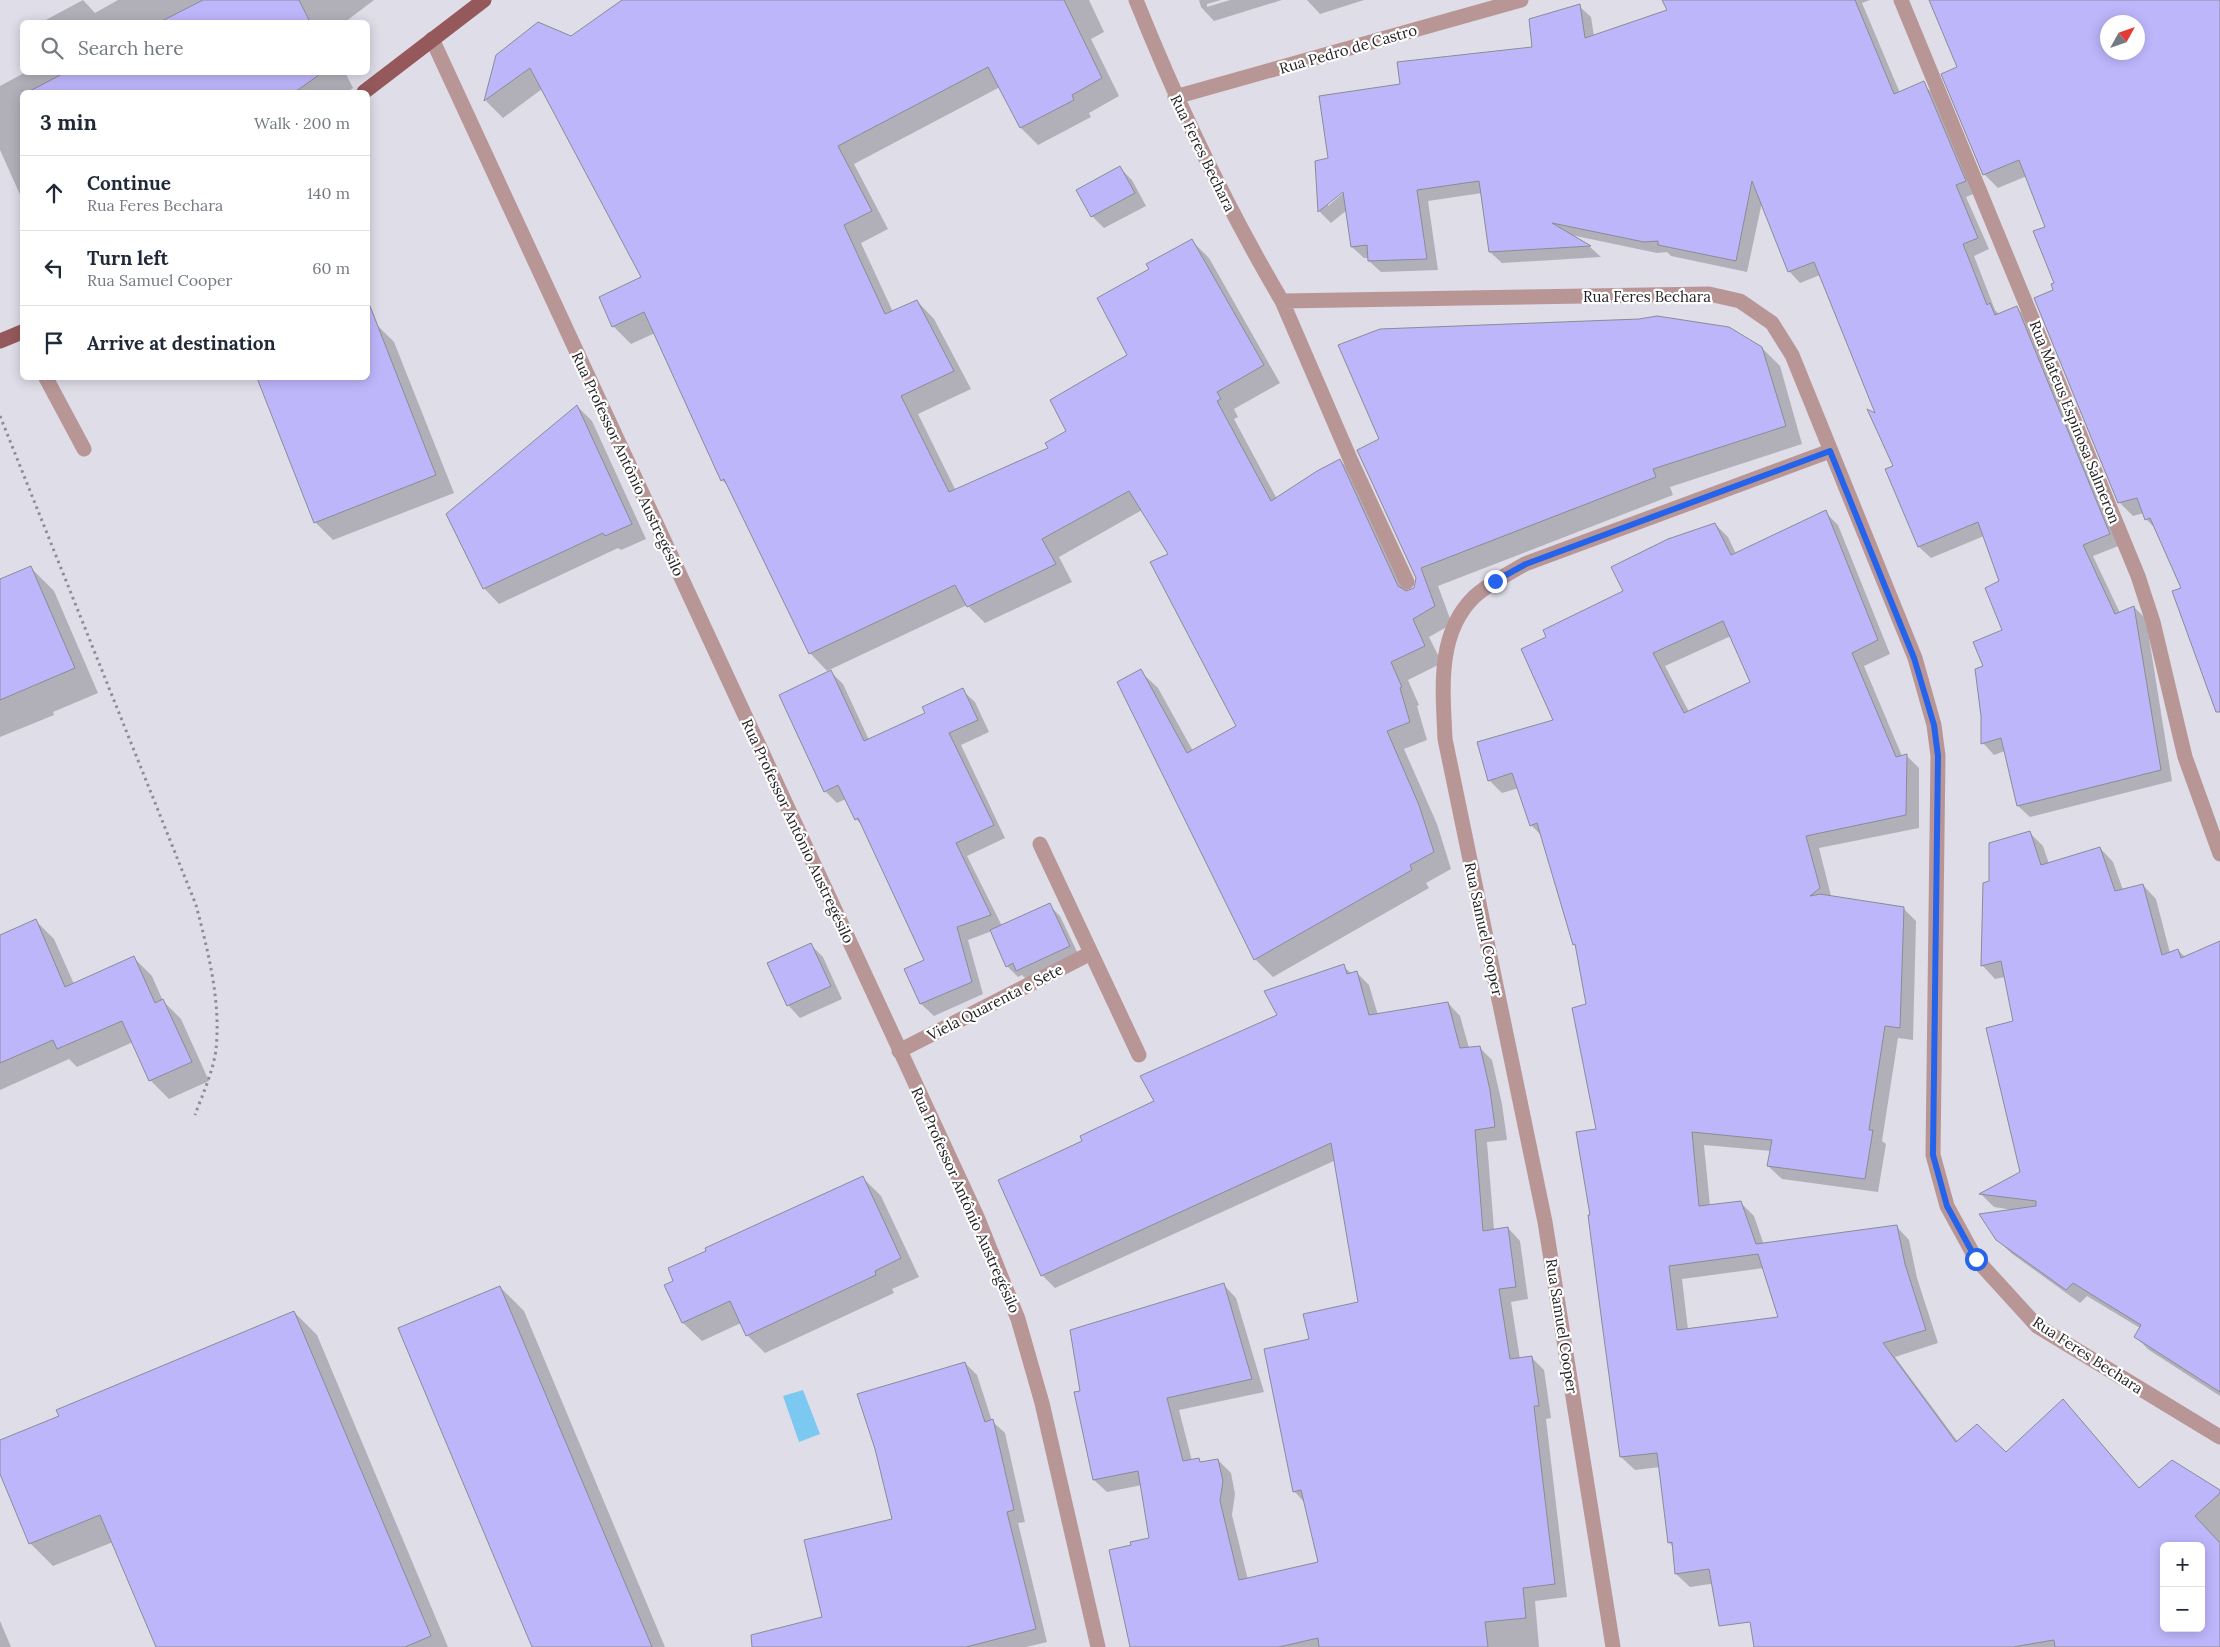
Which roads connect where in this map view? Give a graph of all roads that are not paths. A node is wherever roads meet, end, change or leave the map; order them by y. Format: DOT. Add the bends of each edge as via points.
graph roads {
  1 [pos="484,0"];
  2 [pos="1136,0"];
  3 [pos="1521,0"];
  4 [pos="1901,0"];
  5 [pos="432,39"];
  6 [pos="367,90"];
  7 [pos="1175,97"];
  8 [pos="1282,301"];
  9 [pos="20,333"];
  10 [pos="0,341"];
  11 [pos="47,380"];
  12 [pos="84,449"];
  13 [pos="1830,451"];
  14 [pos="1407,582"];
  15 [pos="1040,844"];
  16 [pos="2220,854"];
  17 [pos="1091,953"];
  18 [pos="900,1051"];
  19 [pos="1139,1055"];
  20 [pos="2220,1437"];
  21 [pos="1098,1647"];
  22 [pos="1613,1647"];
  1 -- 5 [label="main road"];
  2 -- 7 [label="street, Rua Feres Bechara"];
  3 -- 7 [label="street, Rua Pedro de Castro"];
  4 -- 16 [label="street, Rua Mateus Espinosa Salmeron" via="2138,576 2153,622 2185,757"];
  5 -- 6 [label="main road"];
  5 -- 18 [label="street, Rua Professor Antônio Austregésilo"];
  7 -- 8 [label="street, Rua Feres Bechara" via="1245,240"];
  8 -- 13 [label="street, Rua Feres Bechara" via="1709,294 1740,301 1772,322 1792,355"];
  8 -- 14 [label="street, Rua Feres Bechara"];
  9 -- 10 [label="main road"];
  11 -- 12 [label="street"];
  13 -- 20 [label="street, Rua Feres Bechara" via="1914,658 1934,725 1938,756 1933,1155 1947,1206 1976,1259 2037,1326"];
  13 -- 22 [label="street, Rua Samuel Cooper" via="1526,564 1473,598 1453,628 1445,652 1445,739 1545,1222"];
  15 -- 17 [label="street"];
  17 -- 18 [label="street, Viela Quarenta e Sete"];
  17 -- 19 [label="street"];
  18 -- 21 [label="street, Rua Professor Antônio Austregésilo" via="978,1219 1018,1319 1042,1403"];
}
